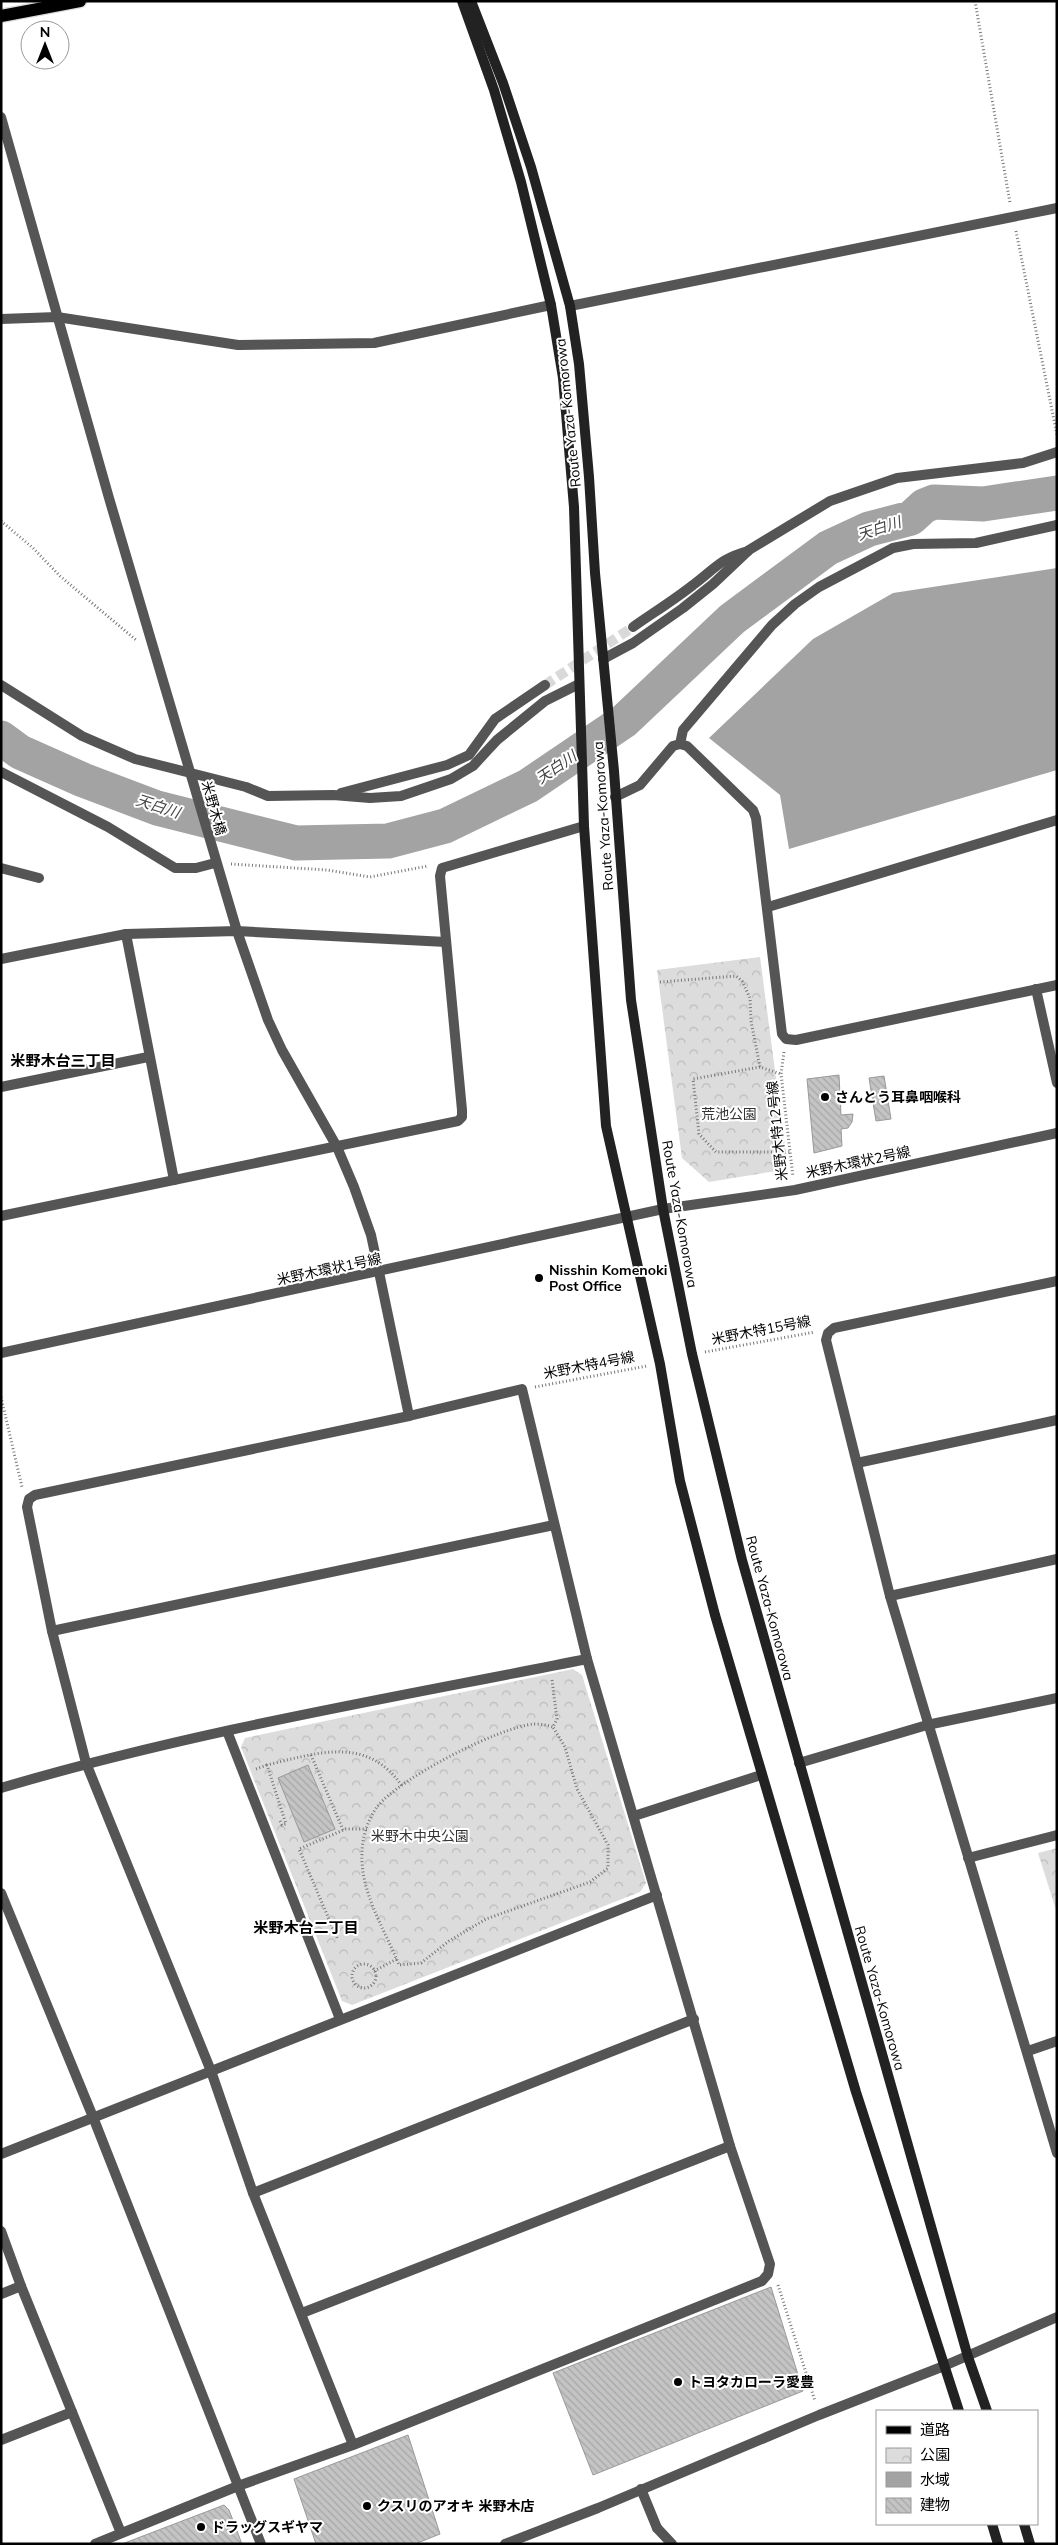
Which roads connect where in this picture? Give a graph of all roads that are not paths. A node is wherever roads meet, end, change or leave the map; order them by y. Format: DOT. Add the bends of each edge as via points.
graph roads {
  1 [pos="80,1"];
  2 [pos="462,1"];
  3 [pos="471,1"];
  4 [pos="1,16"];
  5 [pos="1,117"];
  6 [pos="1057,208"];
  7 [pos="551,305"];
  8 [pos="570,306"];
  9 [pos="57,317"];
  10 [pos="1,319"];
  11 [pos="1057,452"];
  12 [pos="1057,525"];
  13 [pos="749,550"];
  14 [pos="633,627"];
  15 [pos="603,658"];
  16 [pos="579,684"];
  17 [pos="1,685"];
  18 [pos="545,685"];
  19 [pos="680,744"];
  20 [pos="1,772"];
  21 [pos="188,772"];
  22 [pos="333,795"];
  23 [pos="615,797"];
  24 [pos="1057,820"];
  25 [pos="584,826"];
  26 [pos="214,858"];
  27 [pos="1,868"];
  28 [pos="39,878"];
  29 [pos="768,907"];
  30 [pos="236,930"];
  31 [pos="126,934"];
  32 [pos="446,942"];
  33 [pos="1,959"];
  34 [pos="1057,985"];
  35 [pos="1036,989"];
  36 [pos="148,1056"];
  37 [pos="1057,1083"];
  38 [pos="1,1087"];
  39 [pos="1057,1133"];
  40 [pos="336,1147"];
  41 [pos="174,1180"];
  42 [pos="663,1209"];
  43 [pos="1,1216"];
  44 [pos="627,1217"];
  45 [pos="379,1272"];
  46 [pos="1057,1281"];
  47 [pos="1,1353"];
  48 [pos="409,1416"];
  49 [pos="1057,1420"];
  50 [pos="857,1463"];
  51 [pos="554,1525"];
  52 [pos="1057,1559"];
  53 [pos="890,1596"];
  54 [pos="52,1631"];
  55 [pos="587,1659"];
  56 [pos="1057,1698"];
  57 [pos="927,1725"];
  58 [pos="227,1731"];
  59 [pos="86,1762"];
  60 [pos="799,1763"];
  61 [pos="761,1775"];
  62 [pos="1,1788"];
  63 [pos="634,1816"];
  64 [pos="1057,1835"];
  65 [pos="968,1858"];
  66 [pos="1,1893"];
  67 [pos="657,1895"];
  68 [pos="340,2019"];
  69 [pos="694,2019"];
  70 [pos="1057,2041"];
  71 [pos="1028,2051"];
  72 [pos="211,2071"];
  73 [pos="93,2117"];
  74 [pos="730,2146"];
  75 [pos="1057,2153"];
  76 [pos="1,2154"];
  77 [pos="254,2193"];
  78 [pos="1,2231"];
  79 [pos="21,2286"];
  80 [pos="1,2294"];
  81 [pos="302,2313"];
  82 [pos="1057,2317"];
  83 [pos="968,2357"];
  84 [pos="944,2366"];
  85 [pos="959,2410"];
  86 [pos="987,2410"];
  87 [pos="72,2412"];
  88 [pos="1,2440"];
  89 [pos="353,2444"];
  90 [pos="238,2486"];
  91 [pos="641,2489"];
  92 [pos="992,2525"];
  93 [pos="1024,2525"];
  94 [pos="657,2528"];
  95 [pos="121,2533"];
  96 [pos="95,2544"];
  97 [pos="261,2544"];
  98 [pos="505,2544"];
  99 [pos="660,2544"];
  100 [pos="672,2544"];
  101 [pos="998,2544"];
  102 [pos="1030,2544"];
  1 -- 4 [label="main road"];
  2 -- 7 [label="main road, Route Yaza-Komorowa" via="494,90 521,182"];
  3 -- 8 [label="main road, Route Yaza-Komorowa" via="524,148"];
  5 -- 9 [label="street, 米野木橋"];
  6 -- 8 [label="street"];
  7 -- 9 [label="street" via="374,343 238,345"];
  7 -- 16 [label="main road, Route Yaza-Komorowa" via="564,378 574,507"];
  8 -- 15 [label="main road, Route Yaza-Komorowa" via="579,364"];
  9 -- 10 [label="street"];
  9 -- 21 [label="street, 米野木橋"];
  11 -- 13 [label="street" via="1023,463 897,478 830,501"];
  12 -- 19 [label="street" via="976,543 913,544 892,548 819,587 772,625 683,730"];
  13 -- 14 [label="street" via="728,556 695,584"];
  13 -- 15 [label="street" via="683,608 633,643"];
  15 -- 23 [label="main road, Route Yaza-Komorowa"];
  16 -- 22 [label="street" via="545,701 497,740 473,766 451,779 401,796"];
  16 -- 25 [label="main road, Route Yaza-Komorowa"];
  17 -- 21 [label="street" via="82,736 135,759"];
  18 -- 22 [label="street" via="495,719 469,755"];
  19 -- 23 [label="street" via="673,746 640,784"];
  19 -- 29 [label="street" via="687,746 753,810"];
  20 -- 26 [label="street" via="108,826 175,868 196,868"];
  21 -- 22 [label="street" via="268,796"];
  21 -- 26 [label="street, 米野木橋"];
  23 -- 42 [label="main road, Route Yaza-Komorowa" via="630,1000"];
  24 -- 29 [label="street"];
  25 -- 32 [label="street" via="442,868"];
  25 -- 44 [label="main road, Route Yaza-Komorowa" via="606,1126"];
  26 -- 30 [label="street, 米野木橋"];
  27 -- 28 [label="street"];
  29 -- 35 [label="street" via="782,1034 786,1039 796,1040"];
  30 -- 31 [label="street"];
  30 -- 32 [label="street"];
  30 -- 40 [label="street, 米野木橋" via="260,1000 282,1050"];
  31 -- 33 [label="street"];
  31 -- 36 [label="street"];
  32 -- 40 [label="street" via="462,1117 458,1122"];
  34 -- 35 [label="street"];
  35 -- 37 [label="street"];
  36 -- 38 [label="street"];
  36 -- 41 [label="street"];
  39 -- 42 [label="street, 米野木環状2号線" via="795,1190"];
  40 -- 41 [label="street"];
  40 -- 45 [label="street, 米野木橋" via="371,1235"];
  41 -- 43 [label="street"];
  42 -- 44 [label="street, 米野木環状1号線"];
  42 -- 60 [label="main road, Route Yaza-Komorowa" via="692,1354 742,1560"];
  44 -- 45 [label="street, 米野木環状1号線"];
  44 -- 61 [label="main road, Route Yaza-Komorowa" via="660,1364 680,1481"];
  45 -- 47 [label="street, 米野木環状1号線"];
  45 -- 48 [label="street, 米野木橋"];
  46 -- 50 [label="street" via="834,1328 828,1333 826,1340"];
  48 -- 51 [label="street" via="522,1390"];
  48 -- 54 [label="street" via="35,1495 29,1499 27,1507"];
  49 -- 50 [label="street"];
  50 -- 53 [label="street"];
  51 -- 54 [label="street"];
  51 -- 55 [label="street"];
  52 -- 53 [label="street"];
  53 -- 57 [label="street"];
  54 -- 59 [label="street"];
  55 -- 58 [label="street"];
  55 -- 63 [label="street"];
  56 -- 57 [label="street"];
  57 -- 60 [label="street"];
  57 -- 65 [label="street"];
  58 -- 59 [label="street"];
  58 -- 68 [label="street"];
  59 -- 62 [label="street"];
  59 -- 72 [label="street"];
  60 -- 83 [label="main road, Route Yaza-Komorowa"];
  61 -- 63 [label="street"];
  61 -- 84 [label="main road, Route Yaza-Komorowa" via="856,2092"];
  63 -- 67 [label="street"];
  64 -- 65 [label="street"];
  65 -- 71 [label="street"];
  66 -- 73 [label="street"];
  67 -- 68 [label="street"];
  67 -- 69 [label="street"];
  68 -- 72 [label="street"];
  69 -- 74 [label="street"];
  69 -- 77 [label="street"];
  70 -- 71 [label="street"];
  71 -- 75 [label="street"];
  72 -- 73 [label="street"];
  72 -- 77 [label="street"];
  73 -- 76 [label="street"];
  73 -- 90 [label="street"];
  74 -- 81 [label="street"];
  74 -- 89 [label="street" via="770,2264 762,2281"];
  77 -- 81 [label="street"];
  78 -- 79 [label="street"];
  79 -- 80 [label="street"];
  79 -- 87 [label="street"];
  81 -- 89 [label="street"];
  82 -- 83 [label="street"];
  83 -- 84 [label="street"];
  83 -- 86 [label="main road, Route Yaza-Komorowa"];
  84 -- 85 [label="main road, Route Yaza-Komorowa"];
  84 -- 91 [label="street"];
  87 -- 88 [label="street"];
  87 -- 95 [label="street"];
  89 -- 90 [label="street"];
  90 -- 95 [label="street"];
  90 -- 97 [label="street"];
  91 -- 94 [label="street"];
  91 -- 98 [label="street"];
  92 -- 101 [label="main road"];
  93 -- 102 [label="main road"];
  94 -- 99 [label="street"];
  94 -- 100 [label="street"];
  95 -- 96 [label="street"];
}
